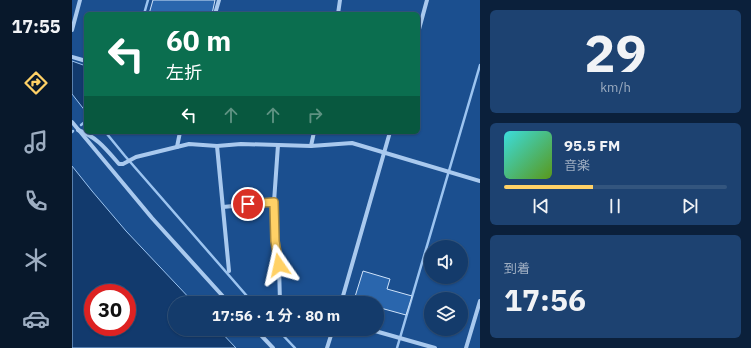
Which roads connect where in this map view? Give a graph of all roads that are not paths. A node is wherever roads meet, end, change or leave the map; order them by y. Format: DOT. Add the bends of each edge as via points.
graph roads {
  1 [pos="80,0"];
  2 [pos="219,0"];
  3 [pos="340,0"];
  4 [pos="427,0"];
  5 [pos="216,12"];
  6 [pos="338,12"];
  7 [pos="420,26"];
  8 [pos="72,30"];
  9 [pos="72,56"];
  10 [pos="84,60"];
  11 [pos="72,122"];
  12 [pos="78,130"];
  13 [pos="84,132"];
  14 [pos="87,134"];
  15 [pos="179,134"];
  16 [pos="314,134"];
  17 [pos="390,134"];
  18 [pos="278,145"];
  19 [pos="217,146"];
  20 [pos="311,146"];
  21 [pos="176,147"];
  22 [pos="385,152"];
  23 [pos="480,182"];
  24 [pos="274,202"];
  25 [pos="223,207"];
  26 [pos="229,271"];
  27 [pos="223,296"];
  28 [pos="280,296"];
  29 [pos="343,296"];
  30 [pos="480,302"];
  31 [pos="384,334"];
  32 [pos="262,336"];
  33 [pos="331,336"];
  34 [pos="273,348"];
  35 [pos="327,348"];
  36 [pos="435,348"];
  37 [pos="466,348"];
  1 -- 8 [label="street"];
  2 -- 5 [label="street"];
  3 -- 6 [label="street"];
  4 -- 7 [label="street"];
  9 -- 10 [label="street"];
  11 -- 12 [label="street"];
  12 -- 13 [label="street"];
  12 -- 27 [label="street" via="152,218"];
  14 -- 21 [label="street" via="96,139 119,164"];
  15 -- 21 [label="street"];
  16 -- 20 [label="street"];
  17 -- 22 [label="street"];
  18 -- 19 [label="street"];
  18 -- 20 [label="street"];
  18 -- 24 [label="street"];
  19 -- 21 [label="street" via="189,144"];
  19 -- 25 [label="street"];
  20 -- 22 [label="street" via="352,143"];
  22 -- 23 [label="street"];
  22 -- 29 [label="street"];
  24 -- 25 [label="street"];
  24 -- 28 [label="street"];
  25 -- 26 [label="street"];
  30 -- 37 [label="street"];
  31 -- 36 [label="street"];
  32 -- 34 [label="street"];
  33 -- 35 [label="street"];
}
